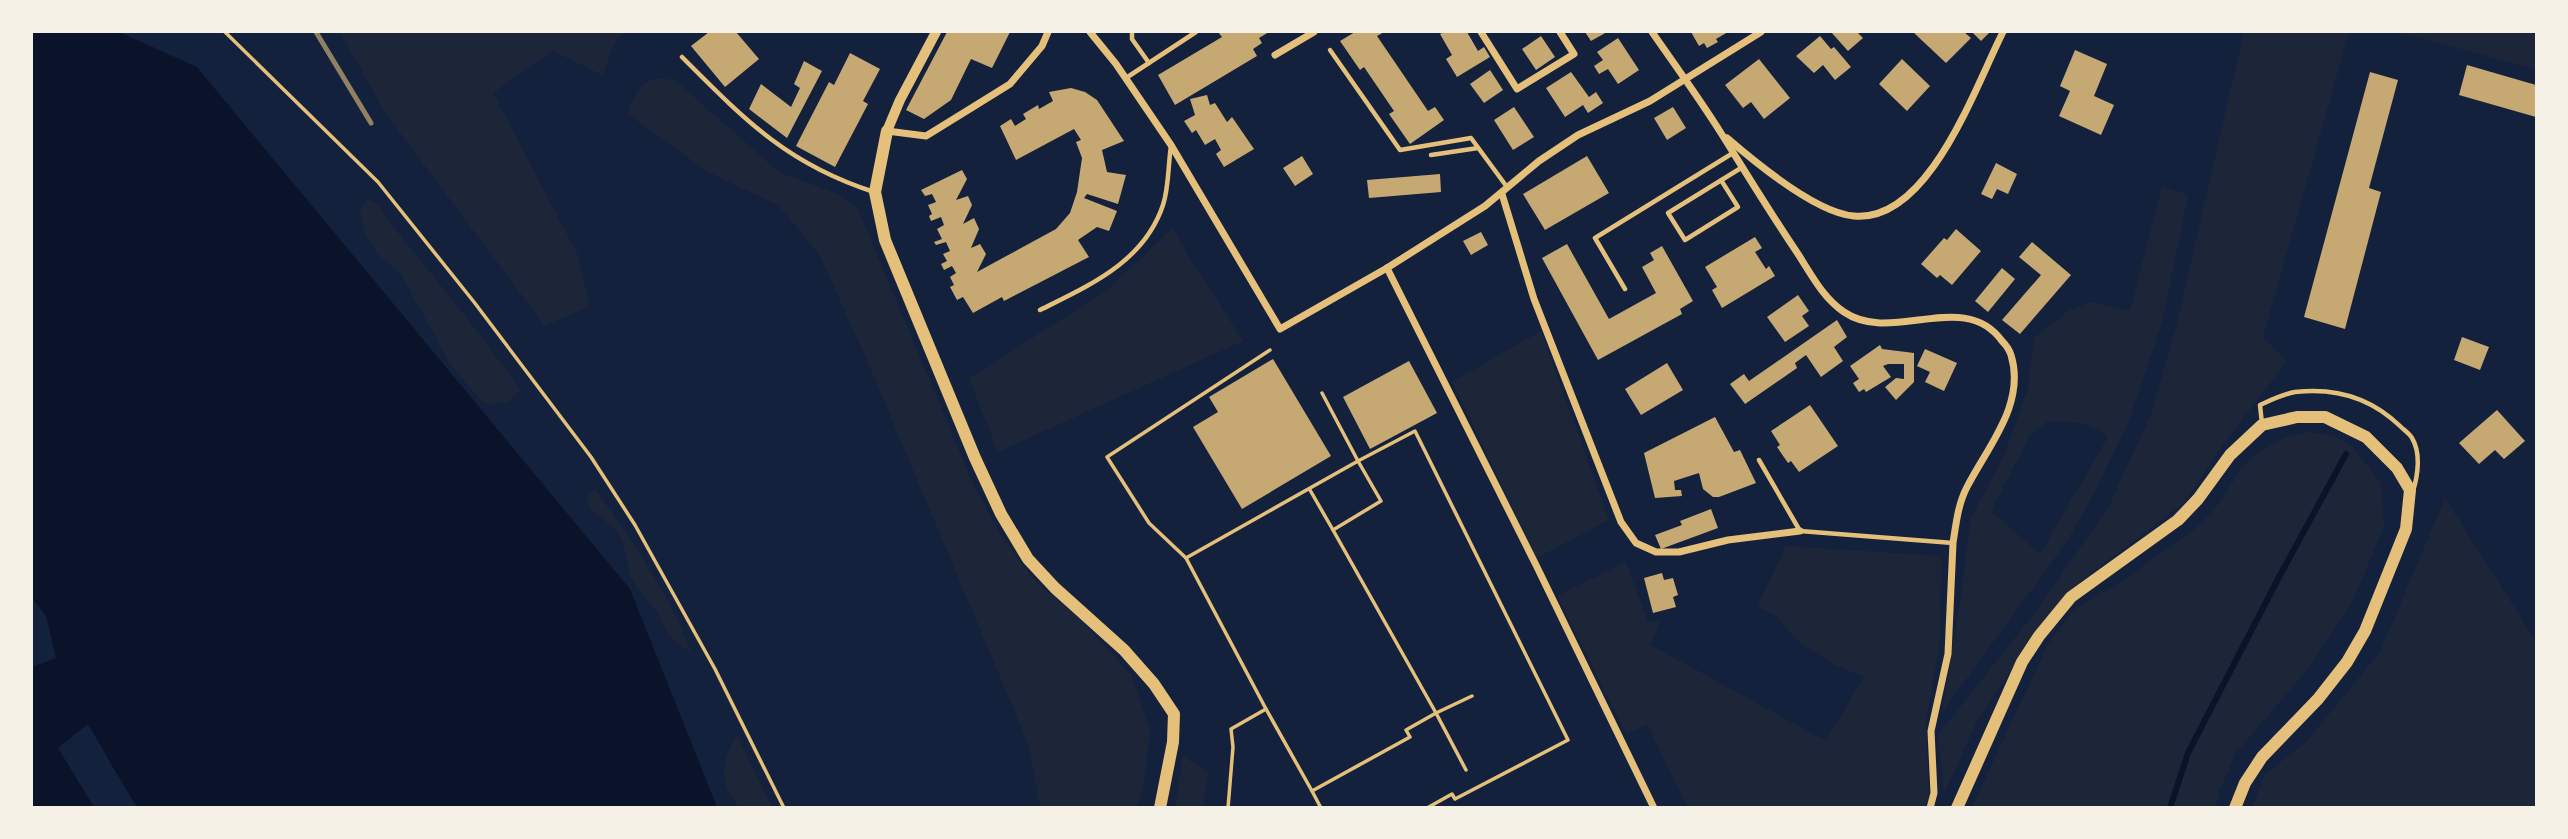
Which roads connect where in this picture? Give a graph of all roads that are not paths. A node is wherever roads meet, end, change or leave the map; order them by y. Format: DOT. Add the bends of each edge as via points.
graph roads {
  1 [pos="936,32"];
  2 [pos="1048,32"];
  3 [pos="1090,32"];
  4 [pos="1132,32"];
  5 [pos="1196,32"];
  6 [pos="1314,32"];
  7 [pos="1480,32"];
  8 [pos="1560,32"];
  9 [pos="1651,32"];
  10 [pos="1761,32"];
  11 [pos="2003,32"];
  12 [pos="1330,50"];
  13 [pos="1275,55"];
  14 [pos="682,57"];
  15 [pos="1149,63"];
  16 [pos="1126,78"];
  17 [pos="1684,78"];
  18 [pos="887,131"];
  19 [pos="1721,134"];
  20 [pos="1171,145"];
  21 [pos="1478,148"];
  22 [pos="1733,153"];
  23 [pos="1431,155"];
  24 [pos="1741,167"];
  25 [pos="1721,180"];
  26 [pos="1507,187"];
  27 [pos="875,192"];
  28 [pos="1502,194"];
  29 [pos="1387,268"];
  30 [pos="1625,289"];
  31 [pos="1040,310"];
  32 [pos="2262,425"];
  33 [pos="1759,460"];
  34 [pos="2408,509"];
  35 [pos="1800,531"];
  36 [pos="1952,543"];
  37 [pos="1160,807"];
  38 [pos="1654,807"];
  39 [pos="1930,807"];
  40 [pos="1957,807"];
  41 [pos="2235,807"];
  1 -- 18 [label="street"];
  2 -- 18 [label="street" via="1042,46 1010,83 926,136"];
  3 -- 16 [label="street"];
  4 -- 15 [label="lane"];
  5 -- 15 [label="lane"];
  6 -- 13 [label="street"];
  7 -- 8 [label="street" via="1517,89 1574,54"];
  9 -- 17 [label="street"];
  10 -- 17 [label="street"];
  11 -- 19 [label="street" via="1945,150 1917,188 1879,215 1852,216 1807,197"];
  12 -- 21 [label="lane" via="1400,150 1471,138"];
  14 -- 27 [label="lane" via="771,142 843,182"];
  15 -- 16 [label="lane"];
  16 -- 20 [label="street"];
  17 -- 19 [label="street"];
  17 -- 26 [label="street" via="1650,101 1578,135"];
  18 -- 27 [label="main road"];
  19 -- 22 [label="street"];
  20 -- 29 [label="street" via="1280,329"];
  20 -- 31 [label="lane" via="1164,202 1153,229 1131,257 1094,283"];
  21 -- 23 [label="lane"];
  21 -- 26 [label="lane"];
  22 -- 24 [label="street"];
  22 -- 30 [label="lane" via="1595,238"];
  24 -- 25 [label="lane"];
  24 -- 36 [label="street" via="1827,297 1843,312 1864,323 1973,318 1995,330 2010,352 2015,375 2009,408 1963,497"];
  25 -- 25 [label="lane" via="1668,214 1685,240 1738,207"];
  26 -- 28 [label="street"];
  27 -- 37 [label="main road" via="885,240 1001,514 1028,559 1124,650 1174,714"];
  28 -- 29 [label="street"];
  28 -- 35 [label="street" via="1537,306 1621,522 1636,543 1656,552 1679,552"];
  29 -- 38 [label="street"];
  32 -- 34 [label="main road" via="2297,417 2325,417 2366,437 2397,468 2410,490"];
  32 -- 34 [label="lane" via="2259,405 2294,392 2347,394 2372,403 2412,438 2418,456 2417,479"];
  32 -- 40 [label="main road" via="2230,455 2178,520 2071,597 2039,636 2022,662"];
  33 -- 35 [label="lane"];
  34 -- 41 [label="main road" via="2406,529 2365,631 2318,699 2262,757"];
  35 -- 36 [label="lane"];
  36 -- 39 [label="street" via="1948,654 1931,731 1934,793"];
}
